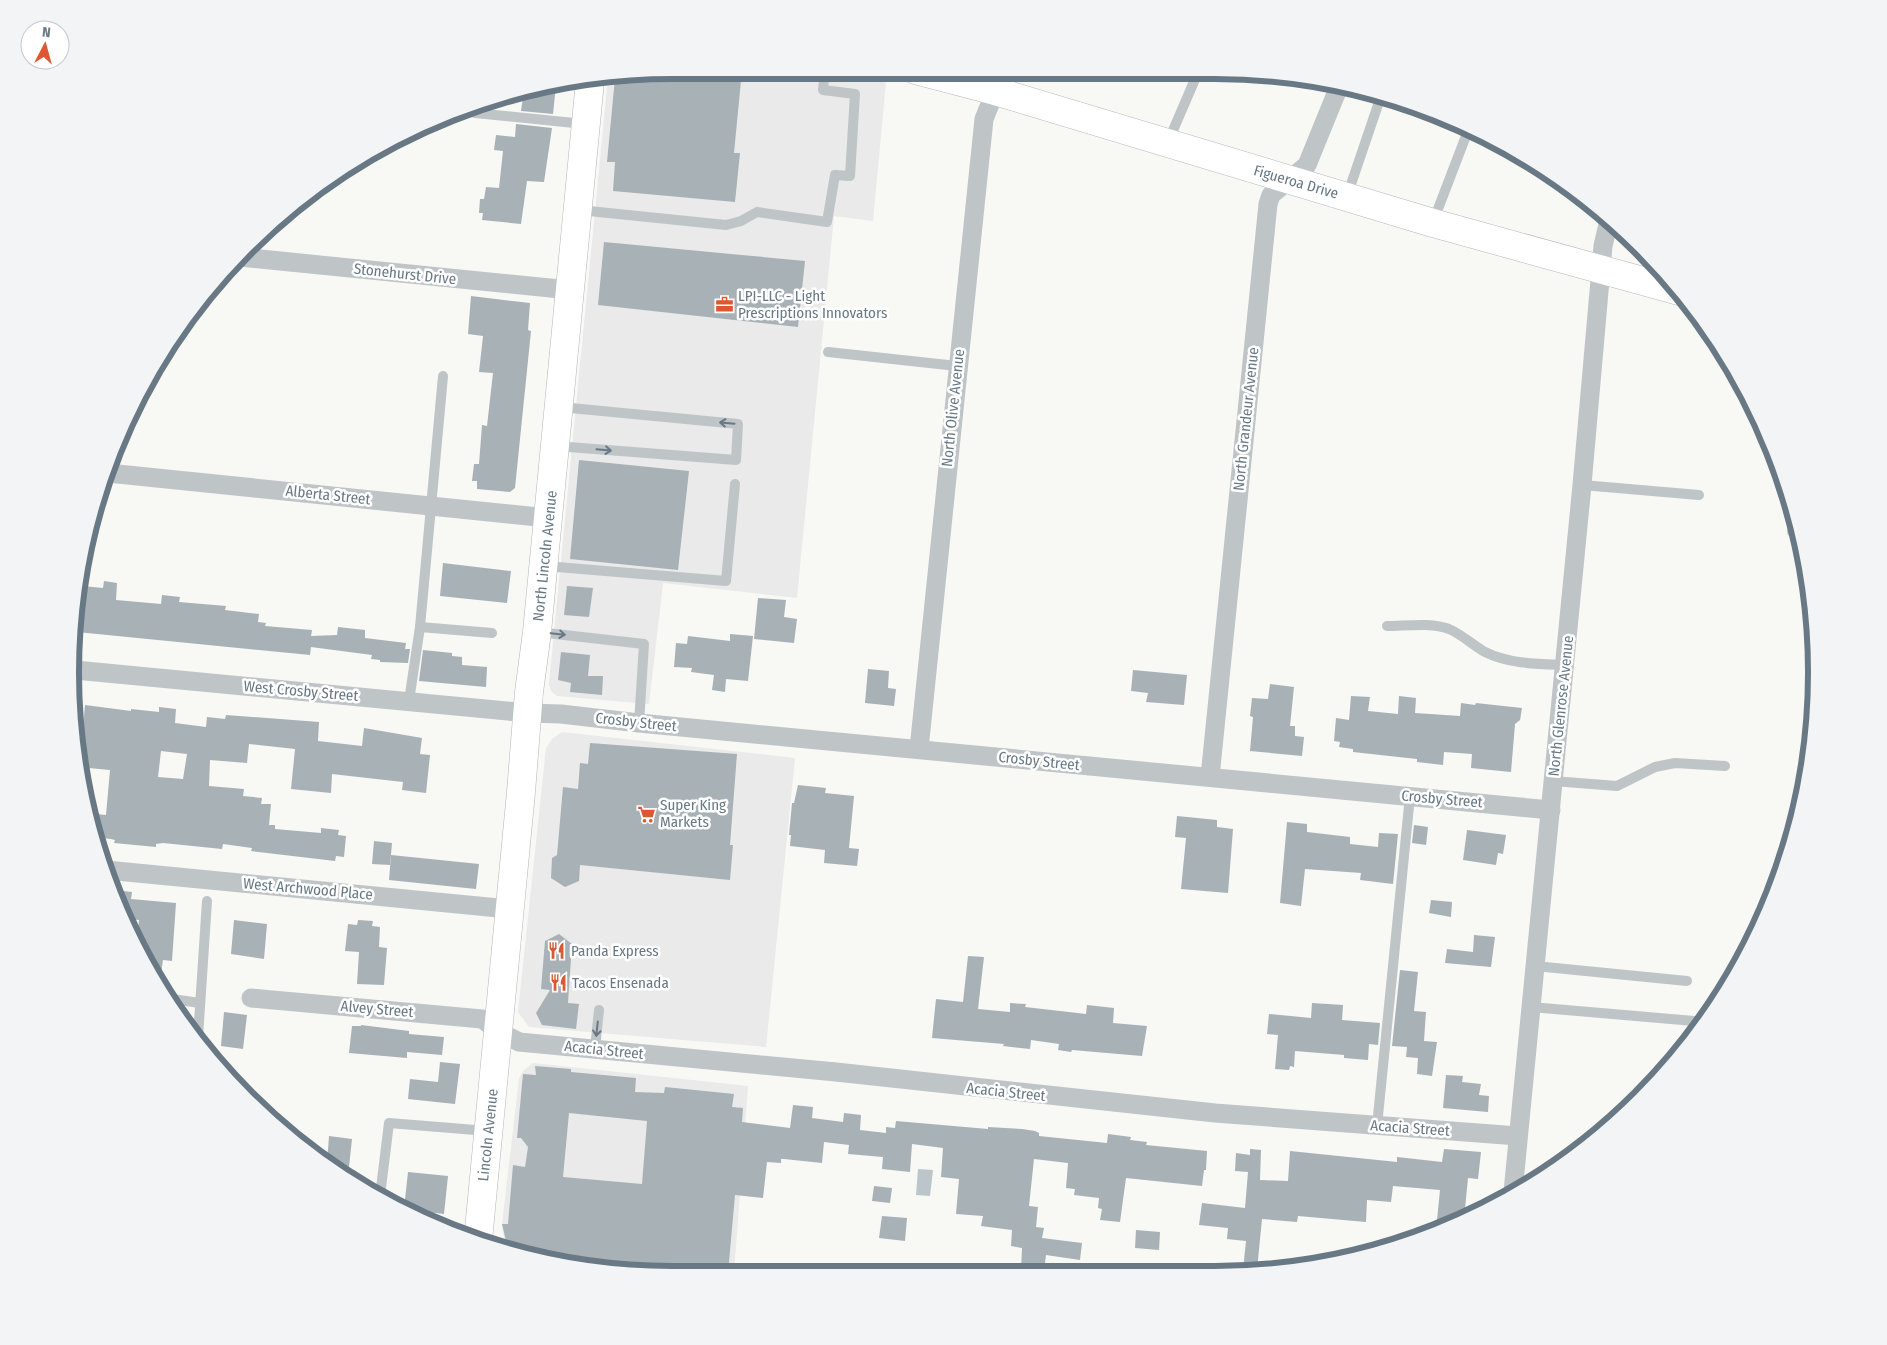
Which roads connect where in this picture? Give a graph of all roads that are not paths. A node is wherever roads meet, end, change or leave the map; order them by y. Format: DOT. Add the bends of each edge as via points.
graph roads {
  1 [pos="824,79"];
  2 [pos="1195,79"];
  3 [pos="1000,80"];
  4 [pos="590,85"];
  5 [pos="1337,92"];
  6 [pos="1379,102"];
  7 [pos="475,113"];
  8 [pos="585,124"];
  9 [pos="1466,135"];
  10 [pos="1168,143"];
  11 [pos="1287,180"];
  12 [pos="1347,197"];
  13 [pos="577,209"];
  14 [pos="1433,223"];
  15 [pos="1608,228"];
  16 [pos="248,258"];
  17 [pos="1601,268"];
  18 [pos="1666,288"];
  19 [pos="570,290"];
  20 [pos="828,352"];
  21 [pos="957,366"];
  22 [pos="443,376"];
  23 [pos="559,407"];
  24 [pos="555,446"];
  25 [pos="113,474"];
  26 [pos="735,484"];
  27 [pos="1582,485"];
  28 [pos="1699,495"];
  29 [pos="431,506"];
  30 [pos="548,518"];
  31 [pos="544,566"];
  32 [pos="1387,626"];
  33 [pos="420,627"];
  34 [pos="537,632"];
  35 [pos="492,633"];
  36 [pos="1565,665"];
  37 [pos="79,670"];
  38 [pos="409,702"];
  39 [pos="528,713"];
  40 [pos="639,723"];
  41 [pos="919,749"];
  42 [pos="1726,766"];
  43 [pos="1210,777"];
  44 [pos="1553,781"];
  45 [pos="1410,796"];
  46 [pos="1551,810"];
  47 [pos="113,871"];
  48 [pos="208,901"];
  49 [pos="509,909"];
  50 [pos="1535,966"];
  51 [pos="1687,981"];
  52 [pos="251,998"];
  53 [pos="178,1000"];
  54 [pos="200,1003"];
  55 [pos="1531,1007"];
  56 [pos="599,1010"];
  57 [pos="1694,1021"];
  58 [pos="198,1030"];
  59 [pos="498,1031"];
  60 [pos="595,1049"];
  61 [pos="1377,1126"];
  62 [pos="488,1131"];
  63 [pos="1518,1136"];
  64 [pos="1514,1185"];
  65 [pos="381,1190"];
  66 [pos="479,1234"];
  1 -- 13 [label="lane" via="823,90 855,94 850,176 835,175 828,222 757,212 726,225"];
  2 -- 10 [label="lane"];
  3 -- 10 [label="main road, Figueroa Drive"];
  3 -- 21 [label="street, North Olive Avenue" via="984,120"];
  4 -- 8 [label="main road, North Lincoln Avenue"];
  5 -- 11 [label="street, North Grandeur Avenue" via="1307,165"];
  6 -- 12 [label="lane"];
  7 -- 8 [label="lane"];
  8 -- 13 [label="main road, North Lincoln Avenue"];
  9 -- 14 [label="lane"];
  10 -- 11 [label="main road, Figueroa Drive"];
  11 -- 12 [label="main road, Figueroa Drive"];
  11 -- 43 [label="street, North Grandeur Avenue" via="1271,196 1268,204"];
  12 -- 14 [label="main road, Figueroa Drive"];
  13 -- 19 [label="main road, North Lincoln Avenue"];
  14 -- 17 [label="main road, Figueroa Drive"];
  15 -- 17 [label="street, North Glenrose Avenue"];
  16 -- 19 [label="street, Stonehurst Drive"];
  17 -- 18 [label="main road, Figueroa Drive"];
  17 -- 27 [label="street, North Glenrose Avenue"];
  19 -- 23 [label="main road, North Lincoln Avenue"];
  20 -- 21 [label="lane"];
  21 -- 41 [label="street, North Olive Avenue"];
  22 -- 29 [label="lane"];
  23 -- 24 [label="main road, North Lincoln Avenue"];
  24 -- 23 [label="lane, one-way" via="736,460 738,424"];
  24 -- 30 [label="main road, North Lincoln Avenue"];
  25 -- 29 [label="street, Alberta Street"];
  26 -- 31 [label="lane" via="726,581"];
  27 -- 28 [label="lane"];
  27 -- 36 [label="street, North Glenrose Avenue"];
  29 -- 30 [label="street, Alberta Street"];
  29 -- 33 [label="lane"];
  30 -- 31 [label="main road, North Lincoln Avenue"];
  31 -- 34 [label="main road, North Lincoln Avenue"];
  32 -- 36 [label="lane" via="1449,629 1500,658"];
  33 -- 35 [label="lane"];
  33 -- 38 [label="lane"];
  34 -- 39 [label="main road, North Lincoln Avenue"];
  34 -- 40 [label="lane, one-way" via="644,644"];
  36 -- 44 [label="street, North Glenrose Avenue"];
  37 -- 38 [label="street, West Crosby Street"];
  38 -- 39 [label="street, West Crosby Street"];
  39 -- 40 [label="street, Crosby Street"];
  39 -- 49 [label="main road, North Lincoln Avenue"];
  40 -- 41 [label="street, Crosby Street"];
  41 -- 43 [label="street, Crosby Street"];
  42 -- 44 [label="lane" via="1675,763 1655,768 1617,786"];
  43 -- 45 [label="street, Crosby Street"];
  44 -- 46 [label="street, North Glenrose Avenue"];
  45 -- 46 [label="street, Crosby Street"];
  45 -- 61 [label="lane"];
  46 -- 50 [label="street, North Glenrose Avenue"];
  47 -- 49 [label="street, West Archwood Place"];
  48 -- 54 [label="lane"];
  49 -- 59 [label="main road, North Lincoln Avenue"];
  50 -- 51 [label="lane"];
  50 -- 55 [label="street, North Glenrose Avenue"];
  52 -- 59 [label="street, Alvey Street" via="482,1019"];
  53 -- 54 [label="lane"];
  54 -- 58 [label="lane"];
  55 -- 57 [label="lane"];
  55 -- 63 [label="street, North Glenrose Avenue"];
  56 -- 60 [label="lane, one-way"];
  59 -- 60 [label="street, Acacia Street" via="519,1042"];
  59 -- 62 [label="main road, Lincoln Avenue"];
  60 -- 61 [label="street, Acacia Street" via="1215,1114"];
  61 -- 63 [label="street, Acacia Street"];
  62 -- 65 [label="lane" via="389,1123"];
  62 -- 66 [label="main road, Lincoln Avenue"];
  63 -- 64 [label="street, North Glenrose Avenue"];
}
